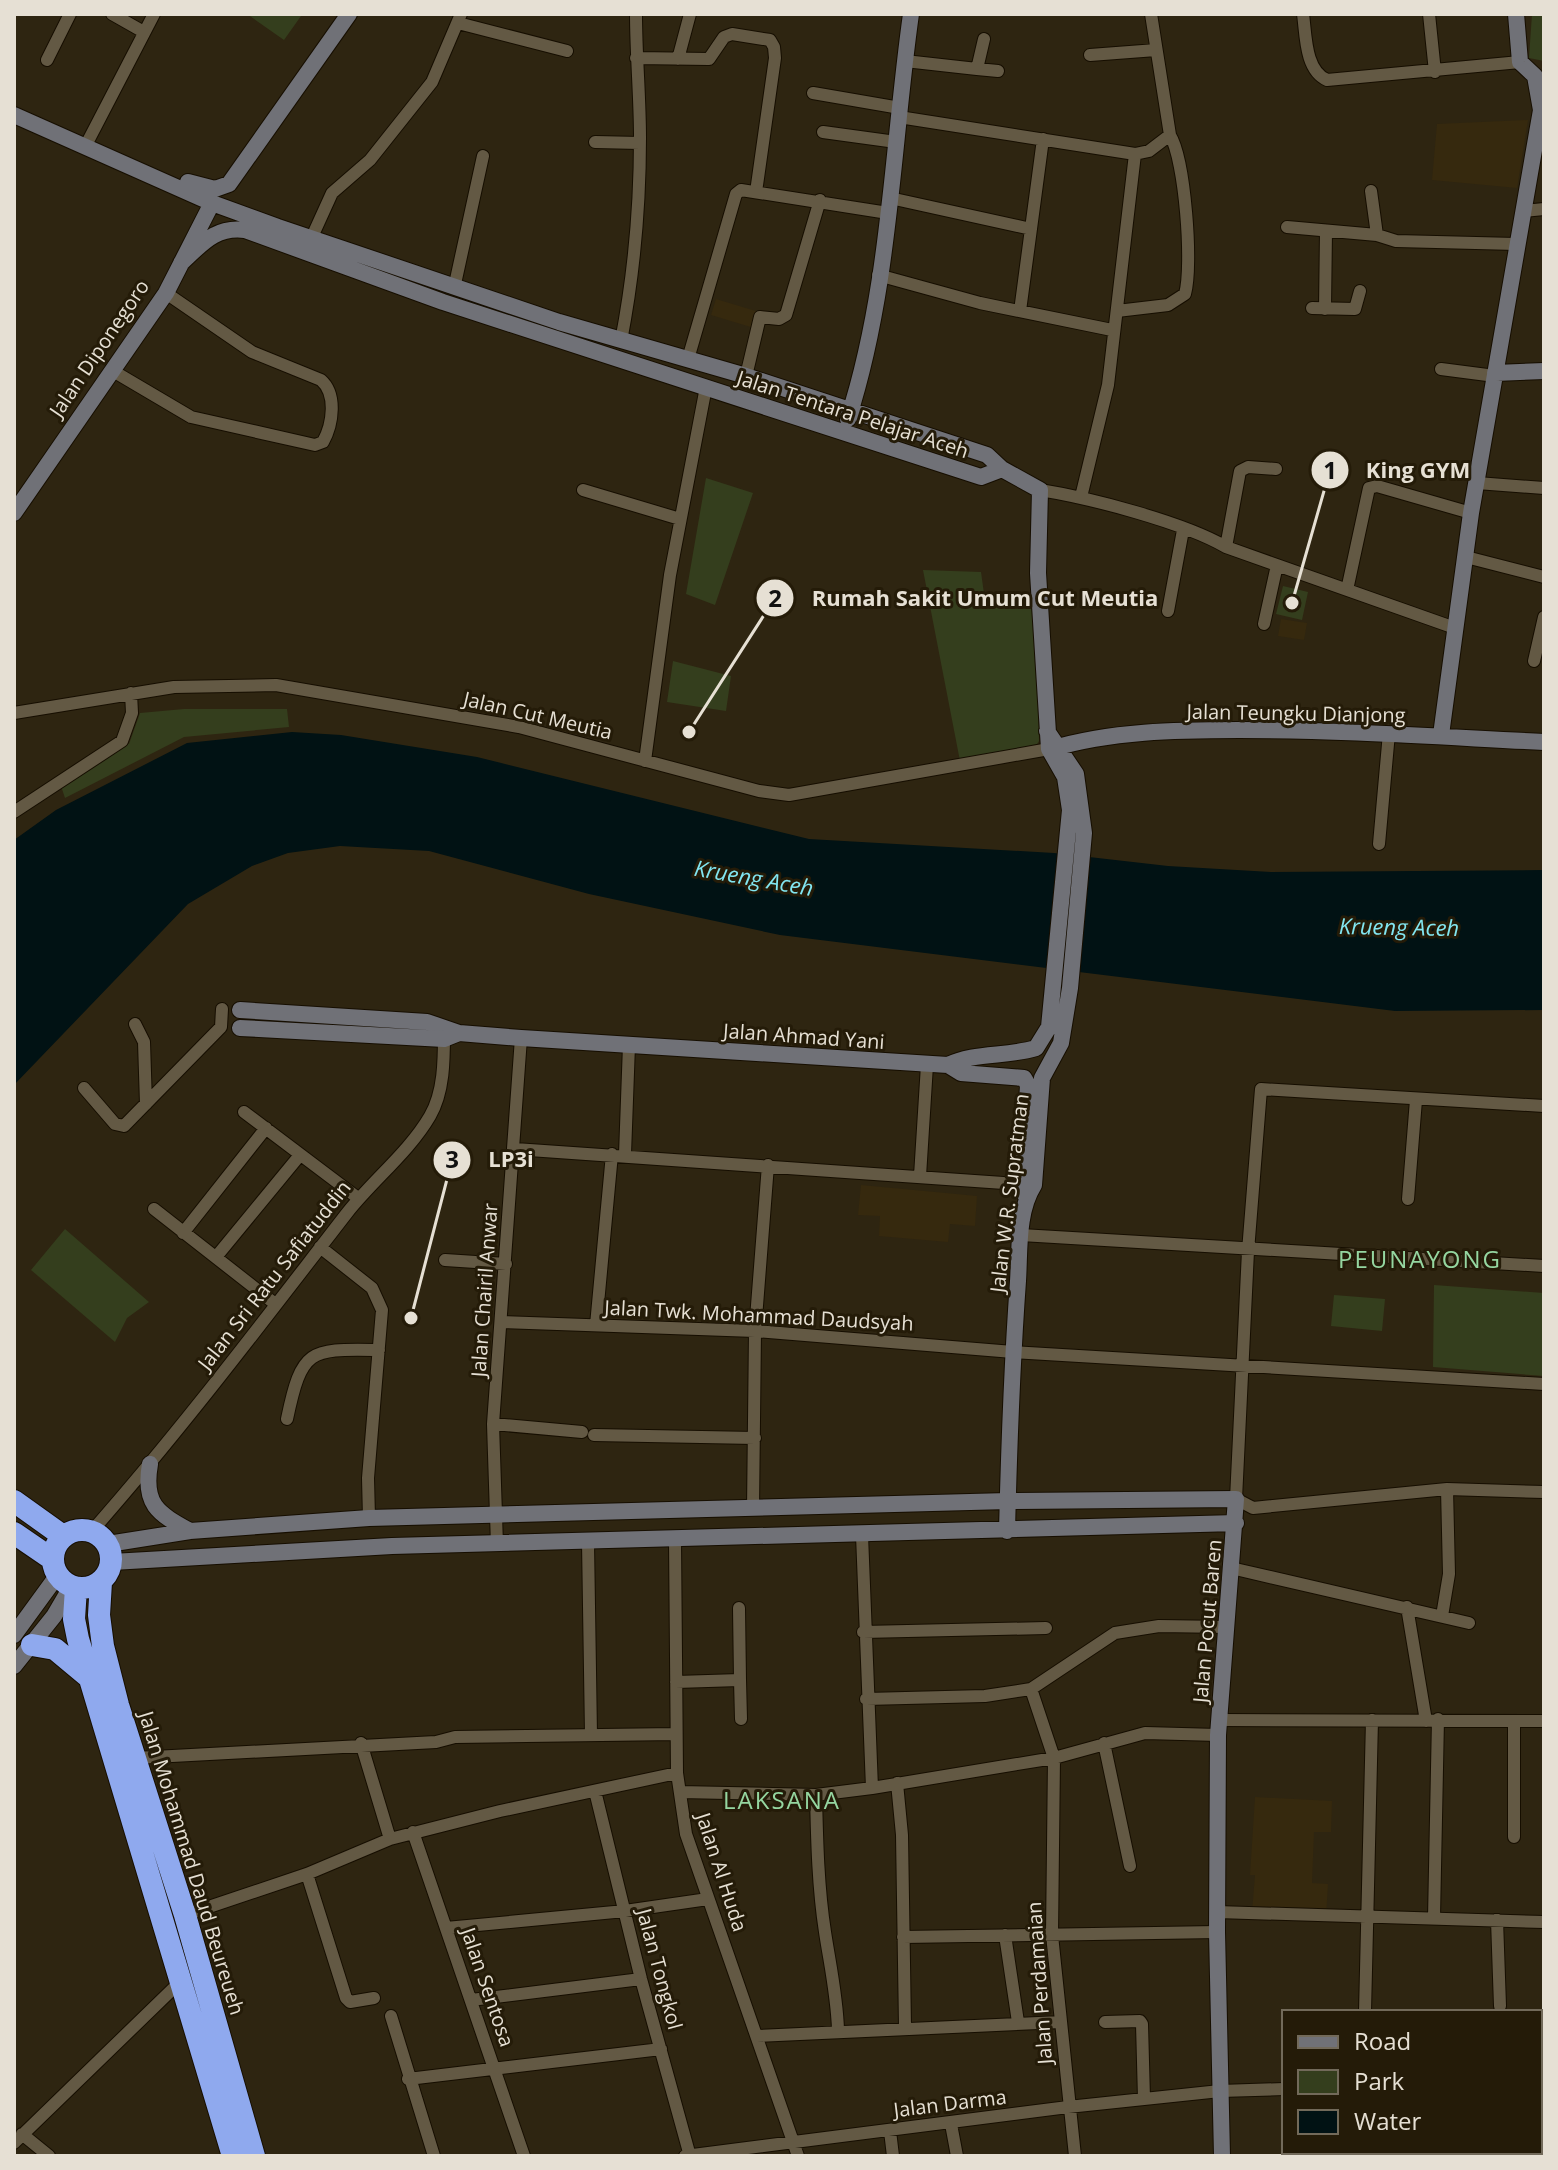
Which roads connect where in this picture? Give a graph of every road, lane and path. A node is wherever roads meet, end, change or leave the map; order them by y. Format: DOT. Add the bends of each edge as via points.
graph roads {
  1 [pos="70,14"];
  2 [pos="112,14"];
  3 [pos="154,14"];
  4 [pos="349,14"];
  5 [pos="636,14"];
  6 [pos="690,14"];
  7 [pos="911,14"];
  8 [pos="1151,14"];
  9 [pos="1303,14"];
  10 [pos="1429,14"];
  11 [pos="1516,14"];
  12 [pos="460,18"];
  13 [pos="142,31"];
  14 [pos="984,39"];
  15 [pos="1156,50"];
  16 [pos="567,51"];
  17 [pos="1090,55"];
  18 [pos="636,58"];
  19 [pos="678,59"];
  20 [pos="47,60"];
  21 [pos="905,61"];
  22 [pos="1520,62"];
  23 [pos="977,69"];
  24 [pos="998,71"];
  25 [pos="1435,72"];
  26 [pos="813,93"];
  27 [pos="1542,110"];
  28 [pos="900,112"];
  29 [pos="14,115"];
  30 [pos="823,132"];
  31 [pos="1170,135"];
  32 [pos="1043,139"];
  33 [pos="595,142"];
  34 [pos="896,142"];
  35 [pos="640,143"];
  36 [pos="86,145"];
  37 [pos="1135,154"];
  38 [pos="483,156"];
  39 [pos="146,174"];
  40 [pos="229,184"];
  41 [pos="1371,191"];
  42 [pos="756,192"];
  43 [pos="820,200"];
  44 [pos="212,203"];
  45 [pos="889,206"];
  46 [pos="1544,209"];
  47 [pos="1523,211"];
  48 [pos="278,227"];
  49 [pos="1287,227"];
  50 [pos="1031,229"];
  51 [pos="1326,231"];
  52 [pos="1377,235"];
  53 [pos="312,237"];
  54 [pos="1516,244"];
  55 [pos="181,263"];
  56 [pos="878,275"];
  57 [pos="455,284"];
  58 [pos="1360,291"];
  59 [pos="166,293"];
  60 [pos="1020,311"];
  61 [pos="1117,311"];
  62 [pos="558,330"];
  63 [pos="1112,330"];
  64 [pos="621,341"];
  65 [pos="688,359"];
  66 [pos="1441,369"];
  67 [pos="113,371"];
  68 [pos="1544,371"];
  69 [pos="1495,375"];
  70 [pos="746,376"];
  71 [pos="706,387"];
  72 [pos="851,411"];
  73 [pos="844,433"];
  74 [pos="1002,469"];
  75 [pos="1276,469"];
  76 [pos="1477,483"];
  77 [pos="1544,488"];
  78 [pos="583,490"];
  79 [pos="1040,490"];
  80 [pos="1081,497"];
  81 [pos="14,513"];
  82 [pos="1471,513"];
  83 [pos="680,519"];
  84 [pos="1183,530"];
  85 [pos="1226,547"];
  86 [pos="1466,557"];
  87 [pos="1277,565"];
  88 [pos="1544,577"];
  89 [pos="1347,590"];
  90 [pos="1168,611"];
  91 [pos="1544,617"];
  92 [pos="1264,624"];
  93 [pos="1455,628"];
  94 [pos="1534,661"];
  95 [pos="131,693"];
  96 [pos="14,713"];
  97 [pos="1389,733"];
  98 [pos="1441,735"];
  99 [pos="1544,742"];
  100 [pos="1055,748"];
  101 [pos="645,761"];
  102 [pos="14,812"];
  103 [pos="1076,833"];
  104 [pos="1379,844"];
  105 [pos="1062,987"];
  106 [pos="222,1009"];
  107 [pos="240,1010"];
  108 [pos="287,1012"];
  109 [pos="135,1024"];
  110 [pos="240,1028"];
  111 [pos="286,1029"];
  112 [pos="449,1033"];
  113 [pos="521,1038"];
  114 [pos="629,1045"];
  115 [pos="927,1065"];
  116 [pos="948,1065"];
  117 [pos="84,1088"];
  118 [pos="1416,1100"];
  119 [pos="146,1104"];
  120 [pos="1544,1106"];
  121 [pos="244,1112"];
  122 [pos="266,1128"];
  123 [pos="515,1149"];
  124 [pos="618,1154"];
  125 [pos="300,1155"];
  126 [pos="768,1165"];
  127 [pos="920,1176"];
  128 [pos="1027,1189"];
  129 [pos="358,1198"];
  130 [pos="1408,1199"];
  131 [pos="154,1209"];
  132 [pos="183,1233"];
  133 [pos="1021,1235"];
  134 [pos="320,1247"];
  135 [pos="1248,1251"];
  136 [pos="216,1257"];
  137 [pos="445,1260"];
  138 [pos="506,1264"];
  139 [pos="1544,1266"];
  140 [pos="274,1303"];
  141 [pos="502,1322"];
  142 [pos="596,1325"];
  143 [pos="755,1331"];
  144 [pos="379,1350"];
  145 [pos="1013,1352"];
  146 [pos="1243,1364"];
  147 [pos="1544,1384"];
  148 [pos="287,1419"];
  149 [pos="493,1424"];
  150 [pos="755,1438"];
  151 [pos="150,1464"];
  152 [pos="1447,1489"];
  153 [pos="1544,1492"];
  154 [pos="1236,1499"];
  155 [pos="14,1501"];
  156 [pos="1008,1501"];
  157 [pos="1253,1508"];
  158 [pos="753,1509"];
  159 [pos="493,1515"];
  160 [pos="369,1518"];
  161 [pos="1236,1523"];
  162 [pos="190,1531"];
  163 [pos="1007,1531"];
  164 [pos="14,1533"];
  165 [pos="862,1535"];
  166 [pos="63,1536"];
  167 [pos="675,1540"];
  168 [pos="588,1542"];
  169 [pos="497,1545"];
  170 [pos="103,1555"];
  171 [pos="1231,1568"];
  172 [pos="64,1577"];
  173 [pos="1407,1607"];
  174 [pos="739,1608"];
  175 [pos="1442,1616"];
  176 [pos="1469,1623"];
  177 [pos="1225,1627"];
  178 [pos="1046,1628"];
  179 [pos="863,1632"];
  180 [pos="23,1640"];
  181 [pos="14,1666"];
  182 [pos="92,1680"];
  183 [pos="740,1680"];
  184 [pos="676,1682"];
  185 [pos="1031,1689"];
  186 [pos="866,1699"];
  187 [pos="741,1719"];
  188 [pos="1372,1720"];
  189 [pos="1432,1720"];
  190 [pos="1514,1721"];
  191 [pos="1544,1721"];
  192 [pos="1218,1727"];
  193 [pos="676,1734"];
  194 [pos="591,1735"];
  195 [pos="361,1743"];
  196 [pos="1104,1743"];
  197 [pos="135,1758"];
  198 [pos="1054,1758"];
  199 [pos="677,1773"];
  200 [pos="897,1783"];
  201 [pos="872,1788"];
  202 [pos="595,1791"];
  203 [pos="680,1792"];
  204 [pos="816,1795"];
  205 [pos="413,1832"];
  206 [pos="1514,1837"];
  207 [pos="390,1839"];
  208 [pos="1130,1866"];
  209 [pos="307,1874"];
  210 [pos="708,1899"];
  211 [pos="625,1911"];
  212 [pos="1217,1912"];
  213 [pos="185,1915"];
  214 [pos="1365,1917"];
  215 [pos="1434,1918"];
  216 [pos="1497,1920"];
  217 [pos="1544,1922"];
  218 [pos="446,1928"];
  219 [pos="1217,1932"];
  220 [pos="1005,1935"];
  221 [pos="1052,1935"];
  222 [pos="903,1937"];
  223 [pos="641,1979"];
  224 [pos="182,1980"];
  225 [pos="374,1998"];
  226 [pos="471,2000"];
  227 [pos="1500,2006"];
  228 [pos="1365,2010"];
  229 [pos="391,2016"];
  230 [pos="1018,2022"];
  231 [pos="1061,2022"];
  232 [pos="1105,2022"];
  233 [pos="905,2027"];
  234 [pos="838,2030"];
  235 [pos="757,2036"];
  236 [pos="661,2049"];
  237 [pos="496,2071"];
  238 [pos="408,2079"];
  239 [pos="1282,2089"];
  240 [pos="1220,2091"];
  241 [pos="1144,2099"];
  242 [pos="1068,2107"];
  243 [pos="951,2124"];
  244 [pos="890,2131"];
  245 [pos="18,2138"];
  246 [pos="794,2141"];
  247 [pos="49,2156"];
  248 [pos="233,2156"];
  249 [pos="254,2156"];
  250 [pos="434,2156"];
  251 [pos="524,2156"];
  252 [pos="688,2156"];
  253 [pos="798,2156"];
  254 [pos="893,2156"];
  255 [pos="957,2156"];
  256 [pos="1075,2156"];
  257 [pos="1222,2156"];
  1 -- 20 [label="street"];
  2 -- 13 [label="street"];
  3 -- 13 [label="street"];
  4 -- 40 [label="main road"];
  5 -- 18 [label="street"];
  6 -- 19 [label="street"];
  7 -- 21 [label="main road"];
  8 -- 15 [label="street"];
  9 -- 25 [label="street" via="1318,76 1339,81"];
  10 -- 25 [label="street"];
  11 -- 22 [label="main road"];
  12 -- 16 [label="street"];
  12 -- 53 [label="street" via="432,82 370,160 332,193"];
  13 -- 36 [label="street"];
  14 -- 23 [label="street"];
  15 -- 17 [label="street"];
  15 -- 31 [label="street"];
  18 -- 19 [label="street"];
  18 -- 35 [label="street"];
  19 -- 42 [label="street" via="713,58 724,37 732,34 770,40 774,47"];
  21 -- 23 [label="street"];
  21 -- 28 [label="main road"];
  22 -- 25 [label="street"];
  22 -- 27 [label="main road" via="1535,76"];
  23 -- 24 [label="street"];
  26 -- 28 [label="street"];
  27 -- 47 [label="main road"];
  28 -- 32 [label="street"];
  28 -- 34 [label="main road"];
  29 -- 36 [label="main road"];
  30 -- 34 [label="street"];
  31 -- 37 [label="street" via="1149,151"];
  31 -- 61 [label="street" via="1180,163 1188,251 1185,294 1168,305"];
  32 -- 37 [label="street"];
  32 -- 50 [label="street"];
  33 -- 35 [label="street"];
  34 -- 45 [label="main road"];
  35 -- 64 [label="street" via="633,283"];
  36 -- 39 [label="main road"];
  37 -- 61 [label="street"];
  38 -- 57 [label="street"];
  39 -- 40 [label="main road" via="206,188"];
  39 -- 44 [label="main road, Jalan Tentara Pelajar Aceh"];
  40 -- 48 [label="main road" via="234,202"];
  41 -- 52 [label="street"];
  42 -- 43 [label="street"];
  42 -- 65 [label="street" via="736,194"];
  43 -- 45 [label="street"];
  43 -- 70 [label="street" via="786,315 760,317"];
  44 -- 48 [label="main road, Jalan Tentara Pelajar Aceh"];
  44 -- 55 [label="main road, Jalan Diponegoro"];
  45 -- 50 [label="street"];
  45 -- 56 [label="main road"];
  46 -- 47 [label="street"];
  47 -- 54 [label="main road"];
  48 -- 53 [label="main road, Jalan Tentara Pelajar Aceh"];
  49 -- 51 [label="street"];
  50 -- 60 [label="street"];
  51 -- 52 [label="street"];
  51 -- 58 [label="street" via="1318,308 1355,309"];
  52 -- 54 [label="street" via="1396,241"];
  53 -- 57 [label="main road, Jalan Tentara Pelajar Aceh"];
  54 -- 69 [label="main road"];
  55 -- 59 [label="main road, Jalan Diponegoro"];
  55 -- 62 [label="main road, Jalan Tentara Pelajar Aceh" via="213,233 245,230 443,302"];
  56 -- 60 [label="street"];
  56 -- 72 [label="main road"];
  57 -- 62 [label="main road, Jalan Tentara Pelajar Aceh"];
  59 -- 67 [label="main road, Jalan Diponegoro"];
  59 -- 67 [label="street" via="252,352 329,387 332,399 323,442 315,445 191,417"];
  60 -- 63 [label="street"];
  61 -- 63 [label="street"];
  62 -- 64 [label="main road, Jalan Tentara Pelajar Aceh"];
  62 -- 71 [label="main road, Jalan Tentara Pelajar Aceh"];
  63 -- 80 [label="street" via="1108,385"];
  64 -- 65 [label="main road, Jalan Tentara Pelajar Aceh"];
  65 -- 70 [label="main road, Jalan Tentara Pelajar Aceh"];
  66 -- 69 [label="street"];
  67 -- 81 [label="main road, Jalan Diponegoro"];
  68 -- 69 [label="main road"];
  69 -- 76 [label="main road"];
  70 -- 72 [label="main road, Jalan Tentara Pelajar Aceh"];
  71 -- 73 [label="main road, Jalan Tentara Pelajar Aceh"];
  71 -- 83 [label="street"];
  72 -- 73 [label="main road"];
  72 -- 74 [label="main road, Jalan Tentara Pelajar Aceh" via="987,455"];
  73 -- 74 [label="main road, Jalan Tentara Pelajar Aceh" via="981,477"];
  74 -- 79 [label="main road"];
  75 -- 85 [label="street" via="1240,471"];
  76 -- 77 [label="street"];
  76 -- 82 [label="main road"];
  78 -- 83 [label="street"];
  79 -- 80 [label="street"];
  79 -- 100 [label="main road, Jalan W.R. Supratman" via="1038,573 1047,731"];
  80 -- 84 [label="street"];
  82 -- 86 [label="main road"];
  82 -- 89 [label="street" via="1369,488"];
  83 -- 101 [label="street"];
  84 -- 85 [label="street"];
  84 -- 90 [label="street"];
  85 -- 87 [label="street"];
  86 -- 88 [label="street"];
  86 -- 93 [label="main road"];
  87 -- 89 [label="street"];
  87 -- 92 [label="street"];
  89 -- 93 [label="street"];
  91 -- 94 [label="street"];
  93 -- 98 [label="main road"];
  95 -- 96 [label="street, Jalan Cut Meutia"];
  95 -- 101 [label="street, Jalan Cut Meutia" via="252,684 307,689 519,727"];
  95 -- 102 [label="street" via="132,713 122,741"];
  97 -- 98 [label="main road, Jalan Teungku Dianjong"];
  97 -- 100 [label="main road, Jalan Teungku Dianjong" via="1206,730 1114,736"];
  97 -- 104 [label="street"];
  98 -- 99 [label="main road, Jalan Teungku Dianjong"];
  100 -- 101 [label="street, Jalan Cut Meutia" via="789,795"];
  100 -- 103 [label="main road, Jalan W.R. Supratman"];
  100 -- 103 [label="main road, Jalan W.R. Supratman" via="1076,774"];
  103 -- 105 [label="main road, Jalan W.R. Supratman"];
  105 -- 116 [label="main road" via="1048,1032 1036,1048 961,1058"];
  105 -- 128 [label="main road, Jalan W.R. Supratman" via="1061,1043 1042,1078"];
  106 -- 119 [label="street" via="221,1027"];
  107 -- 108 [label="main road"];
  108 -- 111 [label="main road"];
  108 -- 112 [label="main road"];
  109 -- 119 [label="street" via="144,1042"];
  110 -- 111 [label="main road, Jalan Ahmad Yani"];
  111 -- 112 [label="main road, Jalan Ahmad Yani"];
  112 -- 113 [label="main road, Jalan Ahmad Yani"];
  112 -- 129 [label="street, Jalan Sri Ratu Safiatuddin" via="431,1115"];
  113 -- 114 [label="main road, Jalan Ahmad Yani"];
  113 -- 123 [label="street, Jalan Chairil Anwar"];
  114 -- 115 [label="main road, Jalan Ahmad Yani"];
  114 -- 124 [label="street"];
  115 -- 116 [label="main road, Jalan Ahmad Yani"];
  115 -- 127 [label="street"];
  116 -- 128 [label="main road, Jalan Ahmad Yani" via="961,1073 1026,1080"];
  117 -- 119 [label="street" via="119,1126"];
  118 -- 120 [label="street"];
  118 -- 130 [label="street"];
  118 -- 135 [label="street, Jalan Pocut Baren" via="1261,1089"];
  121 -- 122 [label="street"];
  122 -- 125 [label="street"];
  122 -- 132 [label="street"];
  123 -- 124 [label="street"];
  123 -- 138 [label="street, Jalan Chairil Anwar"];
  124 -- 126 [label="street"];
  124 -- 142 [label="street"];
  125 -- 129 [label="street"];
  125 -- 136 [label="street"];
  126 -- 127 [label="street"];
  126 -- 143 [label="street"];
  127 -- 128 [label="street"];
  128 -- 133 [label="main road, Jalan W.R. Supratman"];
  129 -- 134 [label="street, Jalan Sri Ratu Safiatuddin"];
  131 -- 132 [label="street"];
  132 -- 136 [label="street"];
  133 -- 135 [label="street"];
  133 -- 145 [label="main road, Jalan W.R. Supratman"];
  134 -- 140 [label="street, Jalan Sri Ratu Safiatuddin"];
  134 -- 144 [label="street" via="376,1294 382,1310"];
  135 -- 139 [label="street"];
  135 -- 146 [label="street, Jalan Pocut Baren"];
  136 -- 140 [label="street"];
  137 -- 138 [label="street"];
  138 -- 141 [label="street, Jalan Chairil Anwar"];
  140 -- 151 [label="street, Jalan Sri Ratu Safiatuddin"];
  141 -- 142 [label="street, Jalan Twk. Mohammad Daudsyah"];
  141 -- 149 [label="street, Jalan Chairil Anwar"];
  142 -- 143 [label="street, Jalan Twk. Mohammad Daudsyah"];
  143 -- 145 [label="street, Jalan Twk. Mohammad Daudsyah"];
  143 -- 150 [label="street"];
  144 -- 148 [label="street" via="317,1353 295,1381"];
  144 -- 160 [label="street"];
  145 -- 146 [label="street, Jalan Twk. Mohammad Daudsyah"];
  145 -- 156 [label="main road, Jalan W.R. Supratman"];
  146 -- 147 [label="street, Jalan Twk. Mohammad Daudsyah"];
  146 -- 154 [label="street, Jalan Pocut Baren"];
  149 -- 150 [label="street"];
  149 -- 159 [label="street, Jalan Chairil Anwar"];
  150 -- 158 [label="street"];
  151 -- 162 [label="main road" via="146,1485 153,1504"];
  151 -- 170 [label="street, Jalan Sri Ratu Safiatuddin"];
  152 -- 153 [label="street"];
  152 -- 157 [label="street"];
  152 -- 175 [label="street" via="1449,1574"];
  154 -- 156 [label="main road"];
  154 -- 157 [label="street"];
  154 -- 161 [label="main road, Jalan Pocut Baren"];
  155 -- 166 [label="highway"];
  156 -- 158 [label="main road"];
  156 -- 163 [label="main road, Jalan W.R. Supratman"];
  157 -- 161 [label="street"];
  158 -- 159 [label="main road"];
  159 -- 160 [label="main road"];
  159 -- 169 [label="street, Jalan Chairil Anwar"];
  160 -- 162 [label="main road"];
  161 -- 163 [label="main road"];
  161 -- 171 [label="main road, Jalan Pocut Baren"];
  162 -- 170 [label="main road"];
  163 -- 165 [label="main road"];
  164 -- 172 [label="highway"];
  165 -- 167 [label="main road"];
  165 -- 179 [label="street"];
  166 -- 170 [label="highway" via="77,1530"];
  166 -- 172 [label="highway" via="55,1546"];
  167 -- 168 [label="main road"];
  167 -- 184 [label="street, Jalan Al Huda"];
  168 -- 169 [label="main road"];
  168 -- 194 [label="street"];
  169 -- 170 [label="main road"];
  170 -- 172 [label="highway" via="89,1588"];
  170 -- 197 [label="highway, Jalan Mohammad Daud Beureueh" via="103,1646"];
  171 -- 173 [label="street"];
  171 -- 177 [label="main road, Jalan Pocut Baren"];
  172 -- 180 [label="main road"];
  172 -- 182 [label="highway"];
  173 -- 175 [label="street"];
  173 -- 189 [label="street"];
  174 -- 183 [label="street"];
  175 -- 176 [label="street"];
  177 -- 185 [label="street" via="1159,1626 1115,1633"];
  177 -- 192 [label="main road, Jalan Pocut Baren"];
  178 -- 179 [label="street"];
  179 -- 186 [label="street"];
  180 -- 181 [label="main road"];
  180 -- 182 [label="highway" via="55,1649"];
  182 -- 224 [label="highway"];
  183 -- 184 [label="street"];
  183 -- 187 [label="street"];
  184 -- 193 [label="street, Jalan Al Huda"];
  185 -- 186 [label="street" via="985,1696"];
  185 -- 198 [label="street, Jalan Perdamaian"];
  186 -- 201 [label="street"];
  188 -- 189 [label="street"];
  188 -- 192 [label="street"];
  188 -- 214 [label="street"];
  189 -- 190 [label="street"];
  189 -- 215 [label="street"];
  190 -- 191 [label="street"];
  190 -- 206 [label="street"];
  192 -- 196 [label="street" via="1145,1733"];
  192 -- 212 [label="main road, Jalan Pocut Baren"];
  193 -- 194 [label="street"];
  193 -- 199 [label="street, Jalan Al Huda"];
  194 -- 195 [label="street"];
  195 -- 197 [label="street"];
  195 -- 207 [label="street"];
  196 -- 198 [label="street"];
  196 -- 208 [label="street"];
  197 -- 213 [label="highway, Jalan Mohammad Daud Beureueh"];
  198 -- 200 [label="street"];
  198 -- 221 [label="street, Jalan Perdamaian"];
  199 -- 202 [label="street"];
  199 -- 203 [label="street, Jalan Al Huda"];
  200 -- 201 [label="street"];
  200 -- 222 [label="street"];
  201 -- 204 [label="street"];
  202 -- 205 [label="street"];
  202 -- 211 [label="street, Jalan Tongkol"];
  203 -- 204 [label="street"];
  203 -- 210 [label="street, Jalan Al Huda" via="686,1834"];
  204 -- 234 [label="street" via="818,1862"];
  205 -- 207 [label="street"];
  205 -- 218 [label="street, Jalan Sentosa"];
  207 -- 209 [label="street"];
  209 -- 213 [label="street"];
  209 -- 225 [label="street" via="346,1998"];
  210 -- 211 [label="street"];
  210 -- 235 [label="street, Jalan Al Huda"];
  211 -- 218 [label="street"];
  211 -- 223 [label="street, Jalan Tongkol"];
  212 -- 214 [label="street"];
  212 -- 219 [label="main road, Jalan Pocut Baren"];
  213 -- 249 [label="highway, Jalan Mohammad Daud Beureueh"];
  214 -- 215 [label="street"];
  214 -- 228 [label="street"];
  215 -- 216 [label="street"];
  216 -- 217 [label="street"];
  216 -- 227 [label="street"];
  218 -- 226 [label="street, Jalan Sentosa"];
  219 -- 221 [label="street"];
  219 -- 240 [label="main road, Jalan Pocut Baren"];
  220 -- 221 [label="street"];
  220 -- 222 [label="street"];
  220 -- 230 [label="street"];
  221 -- 231 [label="street, Jalan Perdamaian"];
  222 -- 233 [label="street"];
  223 -- 226 [label="street"];
  223 -- 236 [label="street, Jalan Tongkol"];
  224 -- 245 [label="street"];
  224 -- 248 [label="highway"];
  226 -- 237 [label="street, Jalan Sentosa"];
  229 -- 238 [label="street"];
  230 -- 231 [label="street"];
  230 -- 233 [label="street"];
  231 -- 242 [label="street, Jalan Perdamaian"];
  232 -- 241 [label="street" via="1142,2024"];
  233 -- 234 [label="street"];
  234 -- 235 [label="street"];
  235 -- 246 [label="street, Jalan Al Huda"];
  236 -- 237 [label="street"];
  236 -- 252 [label="street, Jalan Tongkol"];
  237 -- 238 [label="street"];
  237 -- 251 [label="street, Jalan Sentosa"];
  238 -- 250 [label="street"];
  239 -- 240 [label="street, Jalan Darma"];
  240 -- 241 [label="street, Jalan Darma"];
  240 -- 257 [label="main road, Jalan Pocut Baren"];
  241 -- 242 [label="street, Jalan Darma"];
  242 -- 243 [label="street, Jalan Darma"];
  242 -- 256 [label="street, Jalan Perdamaian"];
  243 -- 244 [label="street, Jalan Darma"];
  243 -- 255 [label="street"];
  244 -- 246 [label="street, Jalan Darma"];
  244 -- 254 [label="street"];
  245 -- 247 [label="street"];
  246 -- 252 [label="street, Jalan Darma"];
  246 -- 253 [label="street, Jalan Al Huda"];
}
